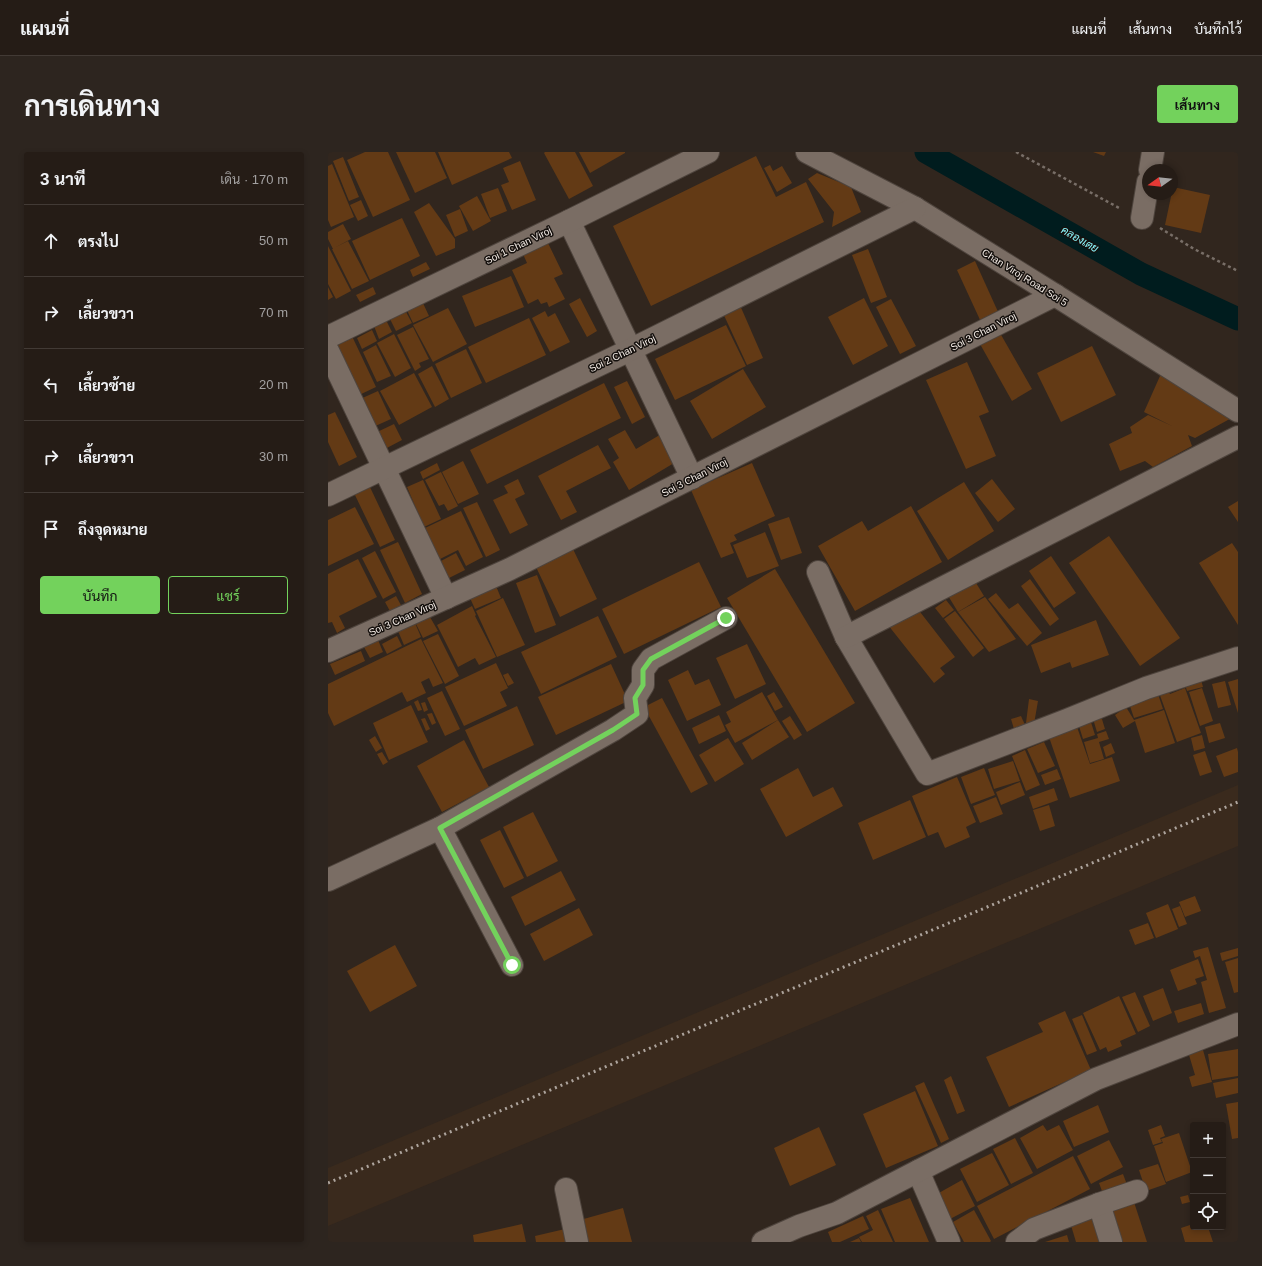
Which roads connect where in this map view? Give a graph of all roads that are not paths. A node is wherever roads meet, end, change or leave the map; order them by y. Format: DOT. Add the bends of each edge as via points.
graph roads {
  1 [pos="708,152"];
  2 [pos="807,152"];
  3 [pos="1153,152"];
  4 [pos="1151,164"];
  5 [pos="1145,200"];
  6 [pos="915,208"];
  7 [pos="1142,218"];
  8 [pos="569,221"];
  9 [pos="1055,295"];
  10 [pos="328,337"];
  11 [pos="630,350"];
  12 [pos="328,351"];
  13 [pos="1238,411"];
  14 [pos="1238,437"];
  15 [pos="383,468"];
  16 [pos="692,478"];
  17 [pos="328,495"];
  18 [pos="818,572"];
  19 [pos="446,598"];
  20 [pos="726,618"];
  21 [pos="846,637"];
  22 [pos="328,651"];
  23 [pos="1238,658"];
  24 [pos="440,828"];
  25 [pos="328,880"];
  26 [pos="512,965"];
  27 [pos="1238,1024"];
  28 [pos="918,1171"];
  29 [pos="566,1189"];
  30 [pos="1137,1191"];
  31 [pos="1099,1204"];
  32 [pos="802,1234"];
  33 [pos="1029,1238"];
  34 [pos="577,1242"];
  35 [pos="763,1242"];
  36 [pos="949,1242"];
  37 [pos="1111,1242"];
  1 -- 8 [label="street, Soi 1 Chan Viroj"];
  2 -- 6 [label="street, Chan Viroj Road Soi 5"];
  3 -- 4 [label="street"];
  5 -- 7 [label="street"];
  6 -- 9 [label="street, Chan Viroj Road Soi 5"];
  6 -- 11 [label="street, Soi 2 Chan Viroj"];
  8 -- 10 [label="street, Soi 1 Chan Viroj"];
  8 -- 11 [label="street"];
  9 -- 13 [label="street, Chan Viroj Road Soi 5"];
  9 -- 16 [label="street, Soi 3 Chan Viroj"];
  11 -- 15 [label="street, Soi 2 Chan Viroj"];
  11 -- 16 [label="street"];
  12 -- 15 [label="street"];
  14 -- 21 [label="street"];
  15 -- 17 [label="street, Soi 2 Chan Viroj"];
  15 -- 19 [label="street"];
  16 -- 19 [label="street, Soi 3 Chan Viroj"];
  18 -- 21 [label="street"];
  19 -- 22 [label="street, Soi 3 Chan Viroj"];
  20 -- 24 [label="street" via="651,659 643,670 643,685 635,698 637,714"];
  21 -- 23 [label="street" via="927,774 1146,688"];
  24 -- 25 [label="street"];
  24 -- 26 [label="street"];
  27 -- 28 [label="street" via="1096,1079"];
  28 -- 32 [label="street"];
  28 -- 36 [label="street"];
  29 -- 34 [label="street"];
  30 -- 31 [label="street"];
  31 -- 33 [label="street"];
  31 -- 37 [label="street"];
  32 -- 35 [label="street"];
}
